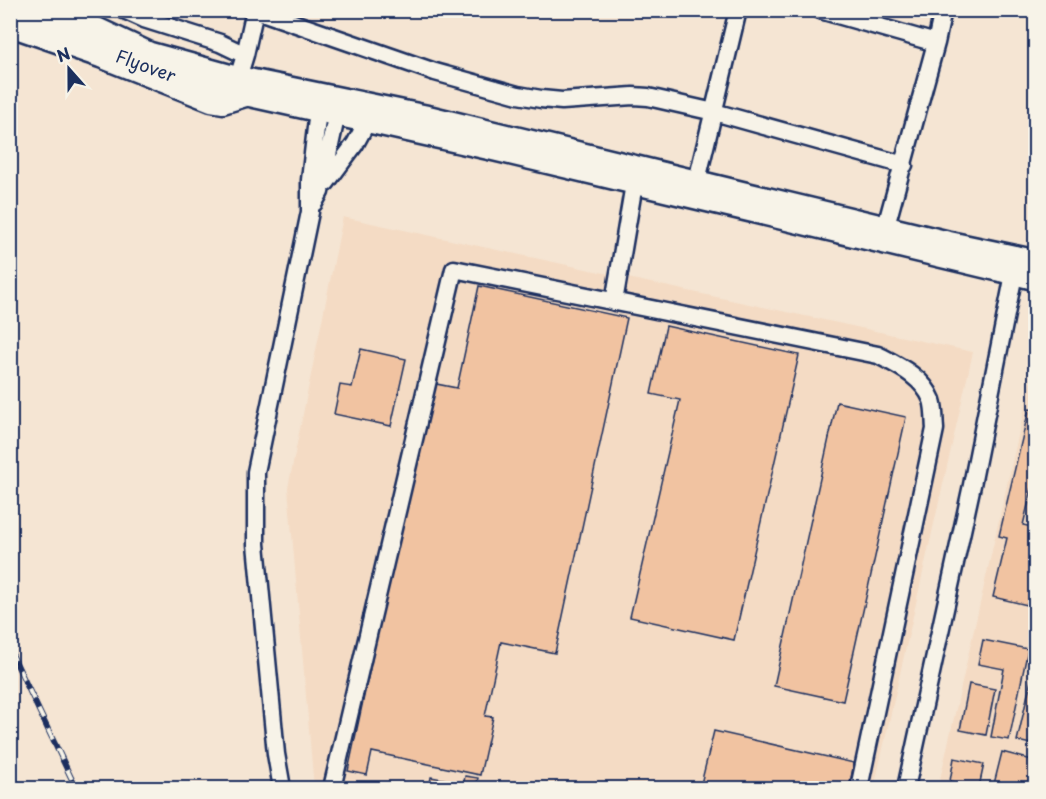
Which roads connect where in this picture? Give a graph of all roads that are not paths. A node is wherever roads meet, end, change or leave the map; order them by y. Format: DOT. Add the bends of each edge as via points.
graph roads {
  1 [pos="124,10"];
  2 [pos="255,10"];
  3 [pos="738,10"];
  4 [pos="820,10"];
  5 [pos="943,10"];
  6 [pos="10,11"];
  7 [pos="50,16"];
  8 [pos="10,28"];
  9 [pos="936,43"];
  10 [pos="245,55"];
  11 [pos="238,78"];
  12 [pos="252,96"];
  13 [pos="328,112"];
  14 [pos="714,112"];
  15 [pos="367,122"];
  16 [pos="904,165"];
  17 [pos="634,184"];
  18 [pos="695,189"];
  19 [pos="320,192"];
  20 [pos="310,212"];
  21 [pos="886,226"];
  22 [pos="943,249"];
  23 [pos="1022,264"];
  24 [pos="1035,279"];
  25 [pos="614,302"];
  26 [pos="282,789"];
  27 [pos="332,789"];
  28 [pos="859,789"];
  29 [pos="906,789"];
  1 -- 10 [label="street"];
  2 -- 10 [label="street"];
  2 -- 14 [label="street" via="435,72 518,95 570,101 633,96"];
  3 -- 14 [label="street"];
  4 -- 9 [label="street"];
  5 -- 9 [label="street"];
  6 -- 7 [label="main road, Flyover"];
  7 -- 11 [label="main road, Flyover" via="149,53"];
  7 -- 12 [label="main road, Flyover" via="121,57 177,77"];
  8 -- 12 [label="street" via="211,102 223,105"];
  9 -- 16 [label="street"];
  10 -- 11 [label="street"];
  11 -- 18 [label="main road, Flyover" via="430,117"];
  12 -- 13 [label="main road, Flyover"];
  13 -- 15 [label="main road, Flyover"];
  13 -- 19 [label="street"];
  13 -- 20 [label="street" via="310,180"];
  14 -- 16 [label="street"];
  14 -- 18 [label="street"];
  15 -- 17 [label="main road, Flyover"];
  15 -- 19 [label="street"];
  16 -- 21 [label="street"];
  17 -- 18 [label="main road, Flyover"];
  17 -- 25 [label="street"];
  18 -- 21 [label="main road"];
  18 -- 22 [label="main road"];
  19 -- 20 [label="street"];
  20 -- 26 [label="street" via="256,472 256,544"];
  21 -- 22 [label="main road"];
  22 -- 23 [label="main road"];
  23 -- 24 [label="main road"];
  23 -- 29 [label="street"];
  25 -- 27 [label="street" via="454,269"];
  25 -- 28 [label="street" via="878,355 905,369 933,402 935,429"];
}
